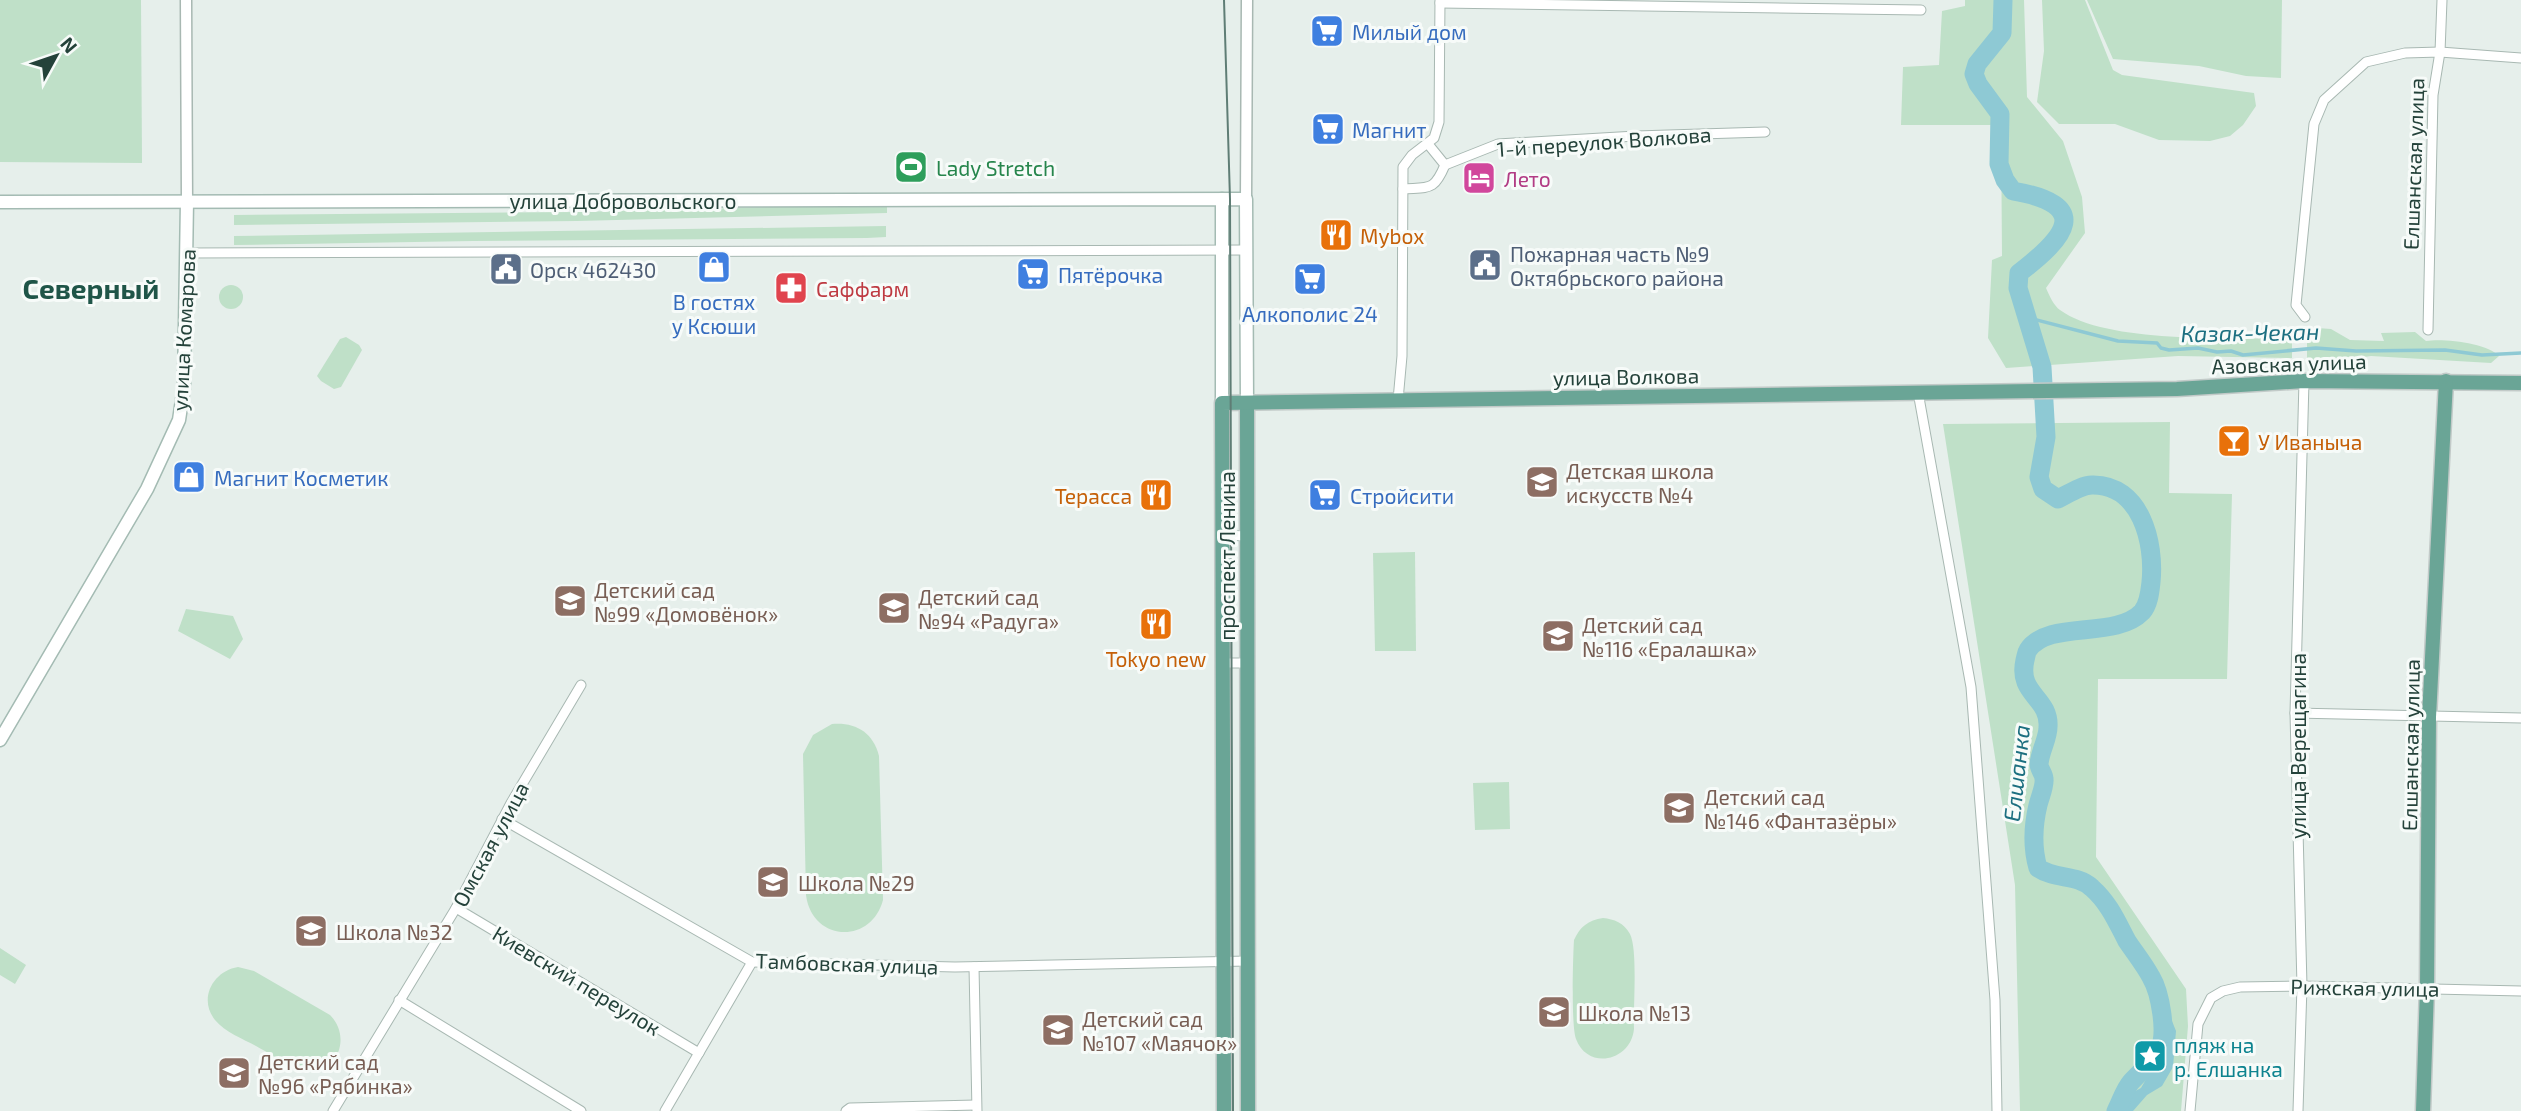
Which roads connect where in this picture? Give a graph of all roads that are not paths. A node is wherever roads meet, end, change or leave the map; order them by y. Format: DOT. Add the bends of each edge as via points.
graph roads {
  1 [pos="186,0"];
  2 [pos="1247,0"];
  3 [pos="2442,0"];
  4 [pos="1440,2"];
  5 [pos="1921,10"];
  6 [pos="2440,51"];
  7 [pos="2521,58"];
  8 [pos="1765,132"];
  9 [pos="1428,144"];
  10 [pos="1445,165"];
  11 [pos="1403,189"];
  12 [pos="1222,199"];
  13 [pos="1246,199"];
  14 [pos="187,201"];
  15 [pos="0,202"];
  16 [pos="1222,250"];
  17 [pos="1246,250"];
  18 [pos="188,253"];
  19 [pos="2305,317"];
  20 [pos="2428,330"];
  21 [pos="2304,381"];
  22 [pos="2446,381"];
  23 [pos="2521,383"];
  24 [pos="2030,390"];
  25 [pos="1918,392"];
  26 [pos="1398,400"];
  27 [pos="1222,403"];
  28 [pos="1247,403"];
  29 [pos="1223,535"];
  30 [pos="1246,536"];
  31 [pos="1223,663"];
  32 [pos="1247,663"];
  33 [pos="580,685"];
  34 [pos="2295,713"];
  35 [pos="2429,717"];
  36 [pos="2521,718"];
  37 [pos="0,740"];
  38 [pos="502,819"];
  39 [pos="1223,883"];
  40 [pos="1248,884"];
  41 [pos="456,908"];
  42 [pos="1223,961"];
  43 [pos="1248,961"];
  44 [pos="752,962"];
  45 [pos="974,967"];
  46 [pos="2302,986"];
  47 [pos="2427,988"];
  48 [pos="2521,991"];
  49 [pos="399,1000"];
  50 [pos="699,1053"];
  51 [pos="1224,1068"];
  52 [pos="1248,1069"];
  53 [pos="976,1108"];
  54 [pos="333,1111"];
  55 [pos="581,1111"];
  56 [pos="666,1111"];
  57 [pos="846,1111"];
  58 [pos="1224,1111"];
  59 [pos="1248,1111"];
  60 [pos="1997,1111"];
  61 [pos="2190,1111"];
  62 [pos="2298,1111"];
  63 [pos="2423,1111"];
  1 -- 14 [label="street, улица Комарова"];
  2 -- 13 [label="street, проспект Ленина"];
  3 -- 6 [label="street, Елшанская улица"];
  4 -- 5 [label="street"];
  4 -- 9 [label="street" via="1439,122"];
  6 -- 7 [label="street"];
  6 -- 19 [label="street" via="2366,62 2324,100 2314,124 2296,305"];
  6 -- 20 [label="street, Елшанская улица" via="2433,95"];
  8 -- 10 [label="street, 1-й переулок Волкова" via="1498,144"];
  9 -- 10 [label="street"];
  9 -- 11 [label="street" via="1404,167"];
  10 -- 11 [label="street" via="1438,182"];
  11 -- 26 [label="street"];
  12 -- 13 [label="main road, улица Добровольского"];
  12 -- 14 [label="main road, улица Добровольского"];
  12 -- 16 [label="main road, проспект Ленина"];
  13 -- 17 [label="main road, проспект Ленина"];
  14 -- 15 [label="main road, улица Добровольского"];
  14 -- 18 [label="main road, улица Комарова"];
  16 -- 17 [label="street"];
  16 -- 18 [label="street"];
  16 -- 27 [label="main road, проспект Ленина"];
  17 -- 28 [label="main road, проспект Ленина"];
  18 -- 37 [label="main road, улица Комарова" via="184,387 178,420 144,496"];
  21 -- 22 [label="main road, Азовская улица"];
  21 -- 24 [label="main road, Азовская улица" via="2177,389"];
  21 -- 34 [label="street, улица Верещагина"];
  22 -- 23 [label="main road, Азовская улица"];
  22 -- 35 [label="main road, Елшанская улица"];
  24 -- 25 [label="main road, улица Волкова"];
  25 -- 26 [label="main road, улица Волкова"];
  25 -- 60 [label="street" via="1971,687 1995,1000"];
  26 -- 28 [label="main road, улица Волкова"];
  27 -- 28 [label="main road, улица Волкова"];
  27 -- 29 [label="main road, проспект Ленина"];
  28 -- 30 [label="main road, проспект Ленина"];
  29 -- 30 [label="street"];
  29 -- 31 [label="main road, проспект Ленина"];
  30 -- 32 [label="main road, проспект Ленина"];
  31 -- 32 [label="street"];
  31 -- 39 [label="main road, проспект Ленина"];
  32 -- 40 [label="main road, проспект Ленина"];
  33 -- 38 [label="street, Омская улица"];
  34 -- 35 [label="street"];
  34 -- 46 [label="street, улица Верещагина"];
  35 -- 36 [label="street"];
  35 -- 47 [label="main road, Елшанская улица"];
  38 -- 41 [label="street, Омская улица"];
  38 -- 44 [label="street, Тамбовская улица"];
  39 -- 40 [label="street"];
  39 -- 42 [label="main road, проспект Ленина"];
  40 -- 43 [label="main road, проспект Ленина"];
  41 -- 49 [label="street, Омская улица"];
  41 -- 50 [label="street, Киевский переулок"];
  42 -- 43 [label="street, Тамбовская улица"];
  42 -- 45 [label="street, Тамбовская улица"];
  42 -- 51 [label="main road, проспект Ленина"];
  43 -- 52 [label="main road, проспект Ленина"];
  44 -- 45 [label="street, Тамбовская улица"];
  44 -- 50 [label="street"];
  45 -- 53 [label="street"];
  46 -- 47 [label="street, Рижская улица"];
  46 -- 61 [label="street, Рижская улица" via="2240,987 2211,998 2198,1024"];
  46 -- 62 [label="street, улица Верещагина"];
  47 -- 48 [label="street, Рижская улица"];
  47 -- 63 [label="main road, Елшанская улица"];
  49 -- 54 [label="street, Омская улица"];
  49 -- 55 [label="street"];
  50 -- 56 [label="street"];
  51 -- 52 [label="street"];
  51 -- 58 [label="main road, проспект Ленина"];
  52 -- 59 [label="main road, проспект Ленина"];
  53 -- 57 [label="street"];
}
